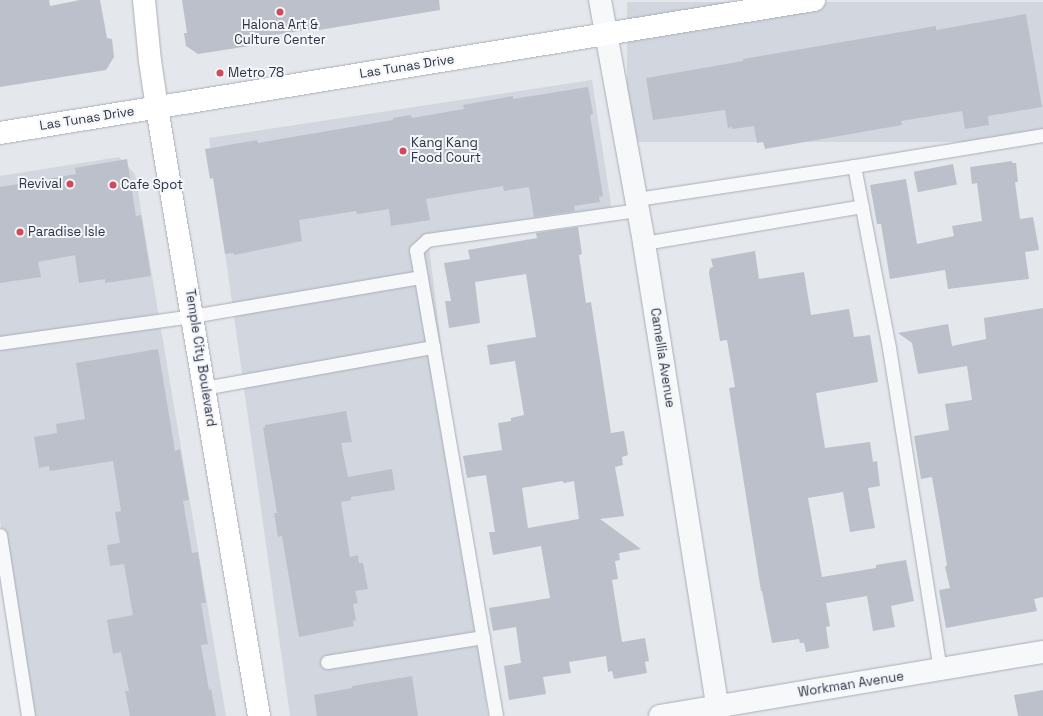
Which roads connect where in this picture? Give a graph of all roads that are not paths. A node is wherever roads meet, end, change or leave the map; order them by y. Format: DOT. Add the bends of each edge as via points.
graph roads {
  1 [pos="144,0"];
  2 [pos="600,0"];
  3 [pos="814,0"];
  4 [pos="605,33"];
  5 [pos="157,108"];
  6 [pos="0,133"];
  7 [pos="1043,135"];
  8 [pos="854,166"];
  9 [pos="638,205"];
  10 [pos="862,206"];
  11 [pos="644,243"];
  12 [pos="421,277"];
  13 [pos="192,316"];
  14 [pos="0,343"];
  15 [pos="433,347"];
  16 [pos="204,388"];
  17 [pos="0,535"];
  18 [pos="483,637"];
  19 [pos="1043,652"];
  20 [pos="327,662"];
  21 [pos="940,670"];
  22 [pos="718,711"];
  23 [pos="28,716"];
  24 [pos="259,716"];
  25 [pos="496,716"];
  26 [pos="660,716"];
  1 -- 5 [label="main road, Temple City Boulevard"];
  2 -- 4 [label="street, Camellia Avenue"];
  3 -- 4 [label="main road, Las Tunas Drive"];
  4 -- 5 [label="main road, Las Tunas Drive"];
  4 -- 9 [label="street, Camellia Avenue"];
  5 -- 6 [label="main road, Las Tunas Drive"];
  5 -- 13 [label="main road, Temple City Boulevard"];
  7 -- 8 [label="lane"];
  8 -- 9 [label="lane"];
  8 -- 10 [label="lane"];
  9 -- 11 [label="street, Camellia Avenue"];
  9 -- 12 [label="lane" via="427,240 416,250"];
  10 -- 11 [label="lane"];
  10 -- 21 [label="lane" via="889,348"];
  11 -- 22 [label="street, Camellia Avenue"];
  12 -- 13 [label="lane"];
  12 -- 15 [label="lane"];
  13 -- 14 [label="lane"];
  13 -- 16 [label="main road, Temple City Boulevard"];
  15 -- 16 [label="lane"];
  15 -- 18 [label="lane"];
  16 -- 24 [label="main road, Temple City Boulevard"];
  17 -- 23 [label="lane"];
  18 -- 20 [label="lane"];
  18 -- 25 [label="lane"];
  19 -- 21 [label="street, Workman Avenue"];
  21 -- 22 [label="street, Workman Avenue"];
  22 -- 26 [label="street, Workman Avenue"];
}
